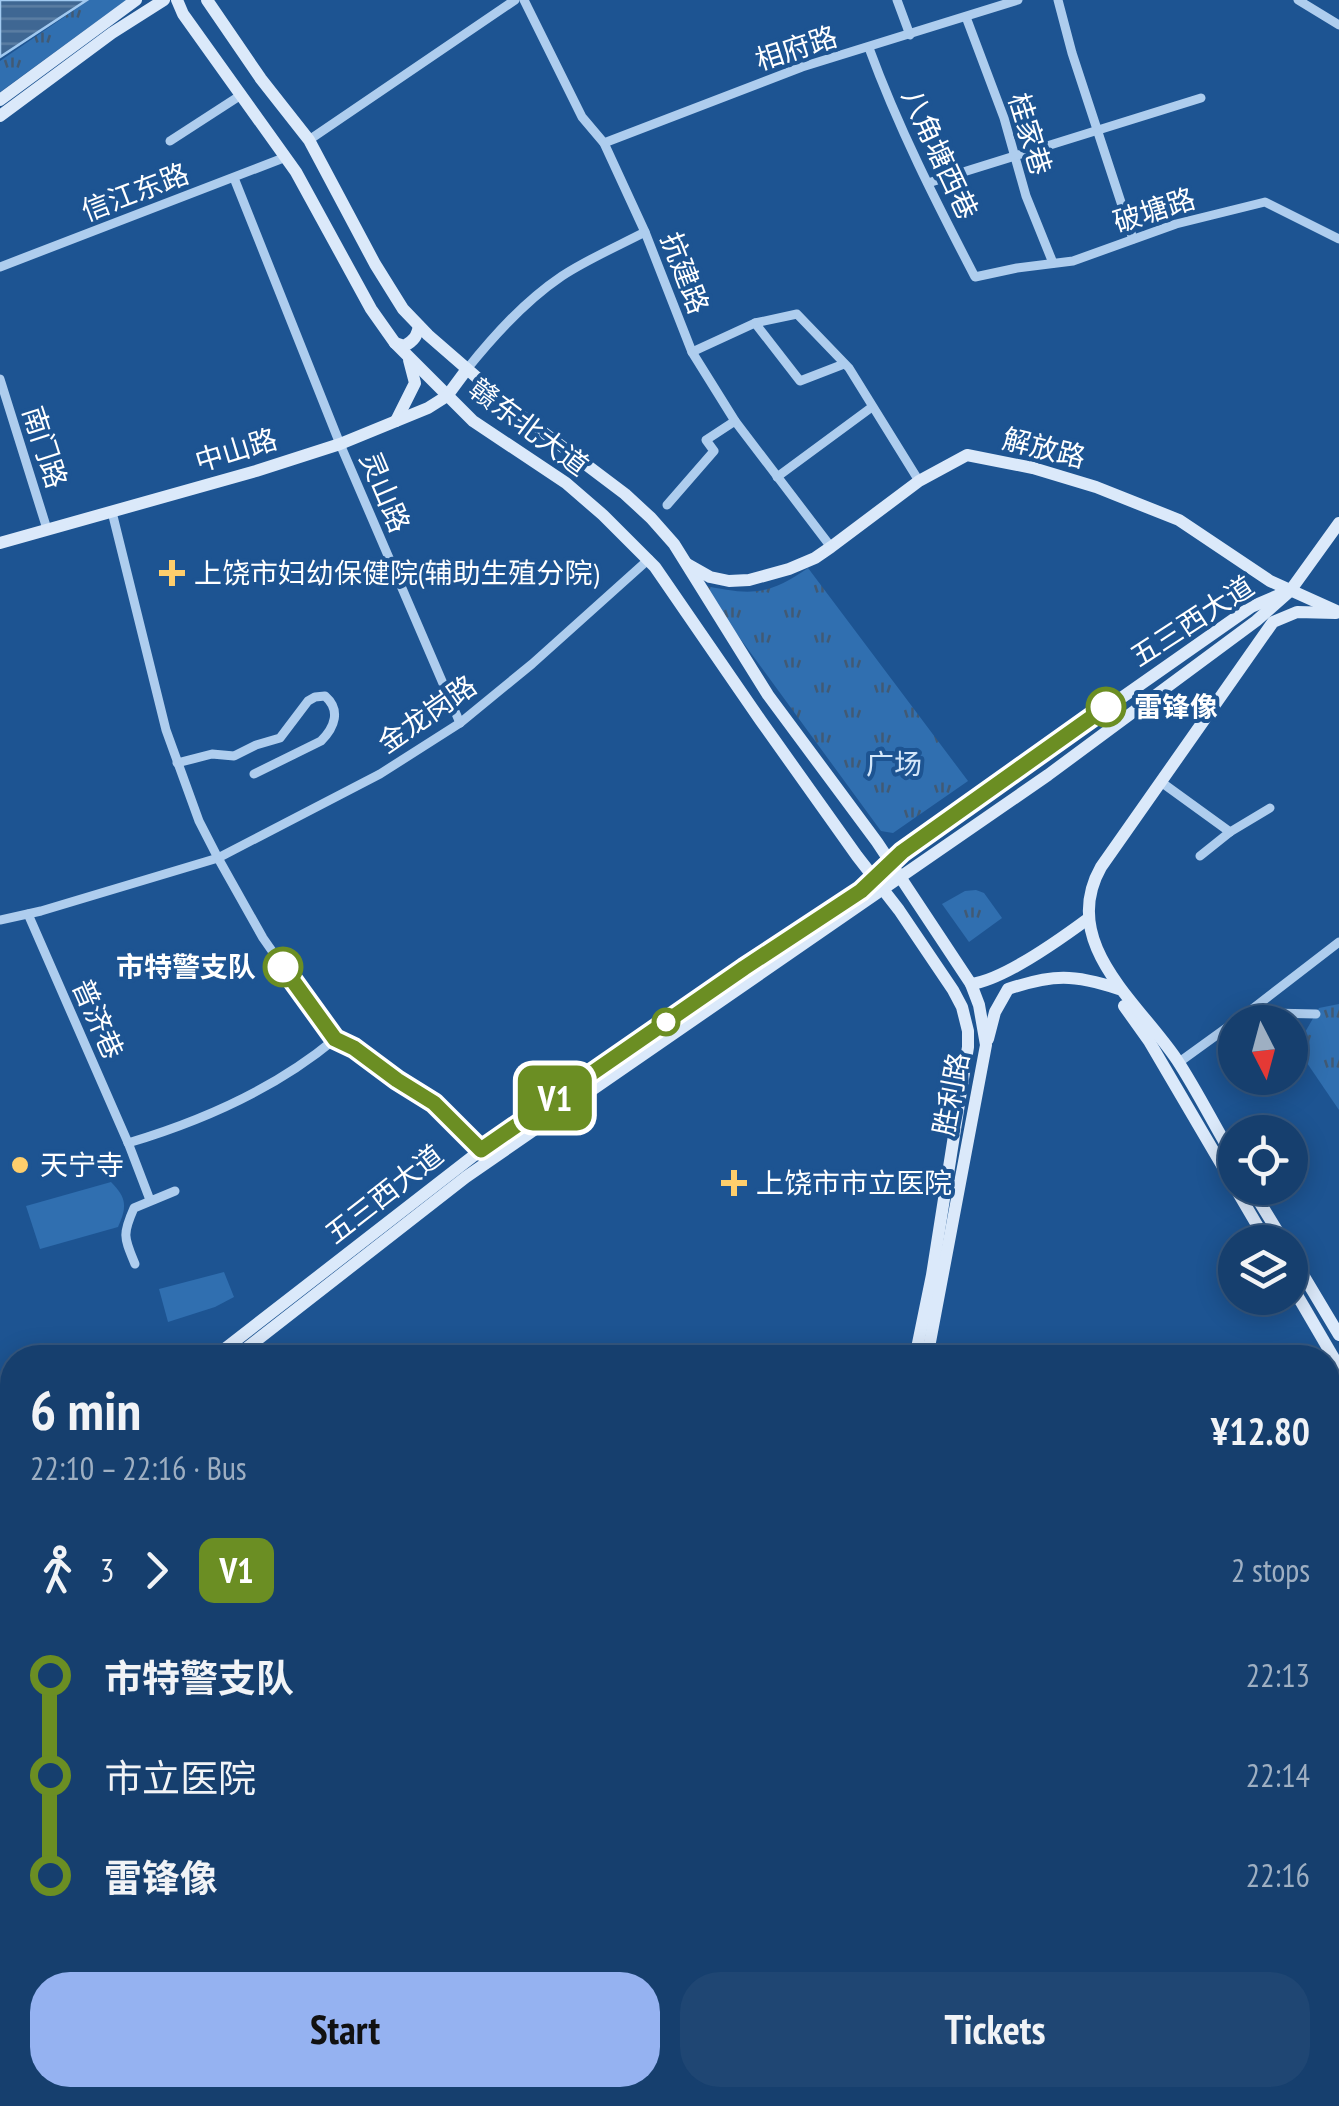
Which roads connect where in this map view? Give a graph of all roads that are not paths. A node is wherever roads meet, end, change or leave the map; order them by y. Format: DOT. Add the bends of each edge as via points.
graph roads {
  1 [pos="136,0"];
  2 [pos="164,0"];
  3 [pos="176,0"];
  4 [pos="206,0"];
  5 [pos="515,0"];
  6 [pos="524,0"];
  7 [pos="898,0"];
  8 [pos="1018,0"];
  9 [pos="1058,0"];
  10 [pos="1298,0"];
  11 [pos="966,17"];
  12 [pos="1339,25"];
  13 [pos="910,35"];
  14 [pos="869,48"];
  15 [pos="241,95"];
  16 [pos="1200,98"];
  17 [pos="0,100"];
  18 [pos="0,116"];
  19 [pos="1098,131"];
  20 [pos="309,140"];
  21 [pos="170,141"];
  22 [pos="604,143"];
  23 [pos="1014,156"];
  24 [pos="286,158"];
  25 [pos="234,178"];
  26 [pos="928,182"];
  27 [pos="645,232"];
  28 [pos="1133,239"];
  29 [pos="1339,239"];
  30 [pos="663,240"];
  31 [pos="650,244"];
  32 [pos="1053,263"];
  33 [pos="0,267"];
  34 [pos="976,277"];
  35 [pos="756,323"];
  36 [pos="419,326"];
  37 [pos="396,344"];
  38 [pos="692,352"];
  39 [pos="408,358"];
  40 [pos="844,364"];
  41 [pos="467,369"];
  42 [pos="0,379"];
  43 [pos="446,396"];
  44 [pos="872,406"];
  45 [pos="396,421"];
  46 [pos="735,421"];
  47 [pos="340,444"];
  48 [pos="777,477"];
  49 [pos="919,481"];
  50 [pos="667,505"];
  51 [pos="112,512"];
  52 [pos="1339,523"];
  53 [pos="47,529"];
  54 [pos="0,544"];
  55 [pos="831,548"];
  56 [pos="649,559"];
  57 [pos="686,563"];
  58 [pos="1290,590"];
  59 [pos="1339,612"];
  60 [pos="460,723"];
  61 [pos="177,763"];
  62 [pos="254,774"];
  63 [pos="1161,782"];
  64 [pos="1270,808"];
  65 [pos="1230,832"];
  66 [pos="1200,856"];
  67 [pos="218,858"];
  68 [pos="890,863"];
  69 [pos="875,877"];
  70 [pos="900,878"];
  71 [pos="884,890"];
  72 [pos="28,914"];
  73 [pos="1089,918"];
  74 [pos="0,920"];
  75 [pos="1339,942"];
  76 [pos="971,984"];
  77 [pos="1116,988"];
  78 [pos="1308,1014"];
  79 [pos="1316,1014"];
  80 [pos="335,1039"];
  81 [pos="986,1046"];
  82 [pos="1178,1062"];
  83 [pos="1218,1131"];
  84 [pos="128,1142"];
  85 [pos="481,1150"];
  86 [pos="175,1192"];
  87 [pos="150,1200"];
  88 [pos="1256,1225"];
  89 [pos="135,1264"];
  90 [pos="1308,1283"];
  91 [pos="1308,1313"];
  92 [pos="1339,1335"];
  93 [pos="229,1345"];
  94 [pos="251,1345"];
  95 [pos="917,1345"];
  96 [pos="929,1345"];
  97 [pos="1327,1345"];
  1 -- 17 [label="main road"];
  2 -- 18 [label="main road"];
  3 -- 15 [label="main road, 赣东北大道"];
  4 -- 20 [label="main road, 胜利路"];
  5 -- 20 [label="street"];
  6 -- 22 [label="street, 抗建路" via="582,117"];
  7 -- 13 [label="street"];
  8 -- 11 [label="street, 相府路"];
  9 -- 19 [label="street"];
  10 -- 12 [label="street"];
  11 -- 13 [label="street, 相府路"];
  11 -- 23 [label="street, 桂家巷"];
  13 -- 14 [label="street, 相府路"];
  14 -- 22 [label="street, 相府路"];
  14 -- 26 [label="street, 八角塘西巷"];
  15 -- 21 [label="street"];
  15 -- 24 [label="main road, 赣东北大道"];
  16 -- 19 [label="street"];
  19 -- 23 [label="street"];
  19 -- 28 [label="street"];
  20 -- 36 [label="main road, 胜利路" via="375,264"];
  22 -- 27 [label="street, 抗建路"];
  23 -- 26 [label="street"];
  23 -- 32 [label="street, 桂家巷"];
  24 -- 25 [label="street, 信江东路"];
  24 -- 37 [label="main road, 赣东北大道"];
  25 -- 33 [label="street, 信江东路"];
  25 -- 47 [label="street, 灵山路"];
  26 -- 34 [label="street, 八角塘西巷"];
  27 -- 31 [label="street, 抗建路"];
  27 -- 41 [label="street" via="530,300"];
  28 -- 29 [label="street, 破塘路" via="1265,202"];
  28 -- 32 [label="street, 破塘路"];
  30 -- 31 [label="street"];
  31 -- 38 [label="street, 抗建路"];
  32 -- 34 [label="street, 破塘路"];
  35 -- 38 [label="street"];
  35 -- 40 [label="street" via="797,314"];
  35 -- 40 [label="street" via="800,382"];
  36 -- 37 [label="main road" via="412,342"];
  36 -- 41 [label="main road, 胜利路"];
  37 -- 39 [label="main road, 赣东北大道"];
  38 -- 46 [label="street, 抗建路"];
  39 -- 43 [label="main road, 赣东北大道"];
  39 -- 45 [label="main road" via="415,382"];
  40 -- 44 [label="street"];
  41 -- 43 [label="main road, 中山路"];
  41 -- 57 [label="main road, 胜利路" via="625,494"];
  42 -- 53 [label="street, 南门路"];
  43 -- 45 [label="main road, 中山路"];
  43 -- 56 [label="main road, 赣东北大道" via="566,483"];
  44 -- 48 [label="street"];
  44 -- 49 [label="street"];
  45 -- 47 [label="main road, 中山路"];
  46 -- 48 [label="street, 抗建路"];
  46 -- 50 [label="street" via="706,440 714,451"];
  47 -- 51 [label="main road, 中山路"];
  47 -- 60 [label="street, 灵山路"];
  48 -- 55 [label="street, 抗建路"];
  49 -- 55 [label="main road, 解放路"];
  49 -- 58 [label="main road, 解放路" via="966,455 1033,468 1179,520"];
  51 -- 53 [label="main road, 中山路"];
  51 -- 61 [label="street"];
  52 -- 58 [label="main road"];
  53 -- 54 [label="main road, 中山路"];
  55 -- 57 [label="main road, 解放路" via="749,580 710,577"];
  56 -- 60 [label="street, 金龙岗路"];
  56 -- 69 [label="main road, 赣东北大道"];
  57 -- 68 [label="main road, 胜利路" via="768,695"];
  58 -- 59 [label="main road, 解放路"];
  58 -- 68 [label="main road, 五三西大道" via="1250,606"];
  58 -- 70 [label="main road, 五三西大道" via="1048,775"];
  59 -- 63 [label="main road" via="1297,612 1273,622"];
  60 -- 67 [label="street, 金龙岗路" via="380,774"];
  61 -- 62 [label="street" via="234,756 280,738 308,700 325,696 335,717 322,741"];
  61 -- 67 [label="street"];
  63 -- 65 [label="street"];
  63 -- 73 [label="main road" via="1092,883"];
  64 -- 65 [label="street"];
  65 -- 66 [label="street"];
  67 -- 72 [label="street, 金龙岗路"];
  67 -- 80 [label="street" via="263,938"];
  68 -- 69 [label="main road, 五三西大道"];
  68 -- 70 [label="main road, 胜利路"];
  69 -- 71 [label="main road, 胜利路"];
  69 -- 85 [label="main road, 五三西大道"];
  70 -- 71 [label="main road, 五三西大道"];
  70 -- 76 [label="main road, 胜利路"];
  71 -- 94 [label="main road, 五三西大道" via="480,1167"];
  71 -- 95 [label="main road, 胜利路" via="953,990 968,1030"];
  72 -- 74 [label="street, 金龙岗路"];
  72 -- 84 [label="street, 普济巷"];
  73 -- 76 [label="main road" via="1055,944"];
  73 -- 77 [label="main road"];
  75 -- 82 [label="street"];
  76 -- 81 [label="main road, 胜利路"];
  77 -- 81 [label="main road" via="1061,977 1008,990"];
  77 -- 82 [label="main road"];
  77 -- 88 [label="main road"];
  78 -- 79 [label="street"];
  80 -- 84 [label="street" via="262,1088"];
  80 -- 85 [label="street" via="434,1103"];
  81 -- 96 [label="main road, 胜利路"];
  82 -- 83 [label="main road"];
  84 -- 87 [label="street, 普济巷"];
  85 -- 93 [label="main road, 五三西大道"];
  86 -- 87 [label="street"];
  87 -- 89 [label="street" via="134,1208 124,1230"];
  90 -- 92 [label="main road"];
  91 -- 97 [label="main road"];
}
